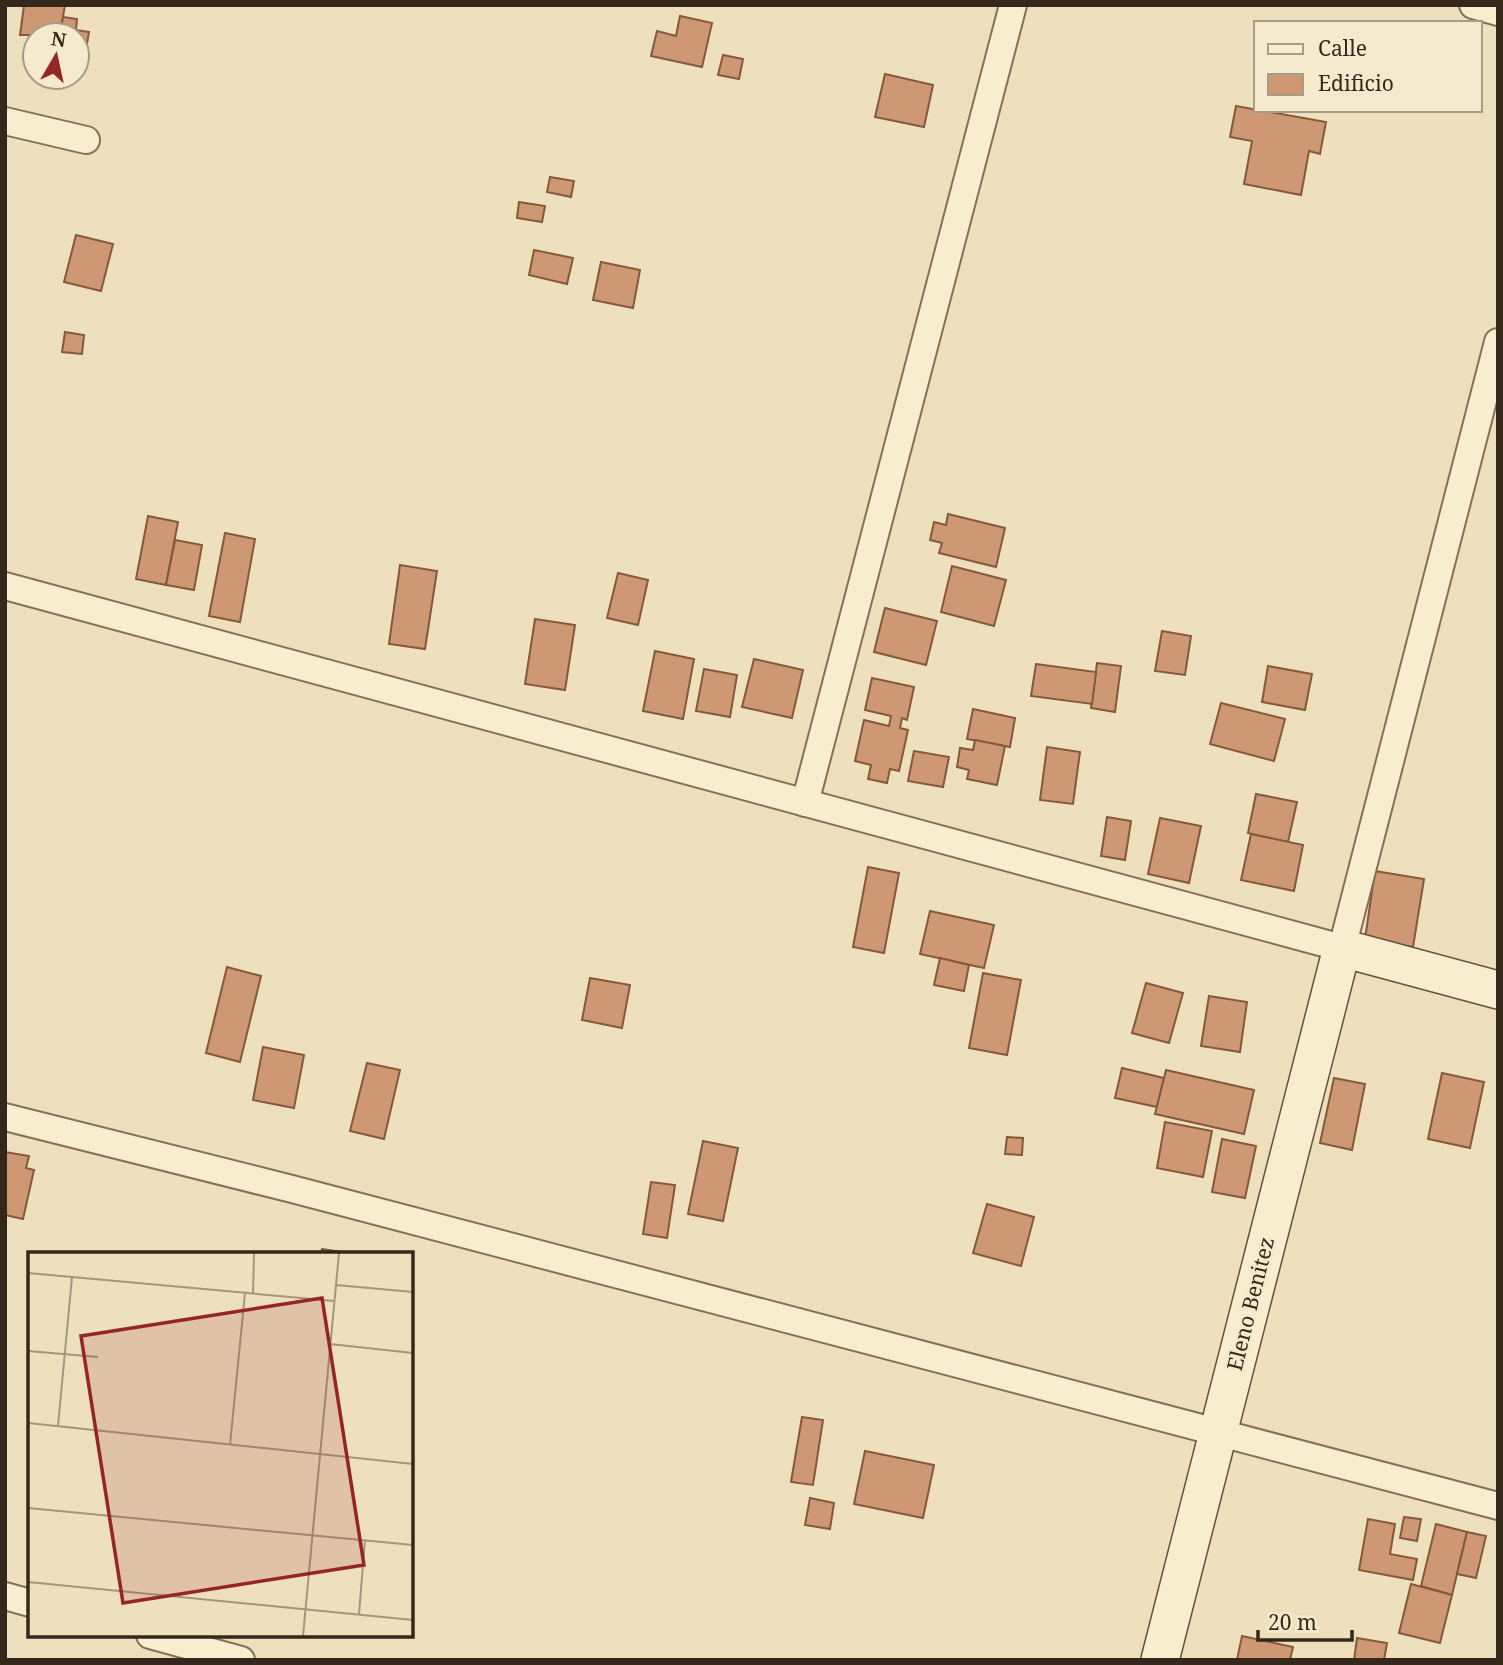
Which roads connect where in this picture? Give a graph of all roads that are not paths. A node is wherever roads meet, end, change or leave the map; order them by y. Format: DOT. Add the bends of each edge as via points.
graph roads {
  1 [pos="1013,5"];
  2 [pos="1473,5"];
  3 [pos="1498,12"];
  4 [pos="5,121"];
  5 [pos="86,141"];
  6 [pos="1498,342"];
  7 [pos="5,586"];
  8 [pos="805,803"];
  9 [pos="1342,948"];
  10 [pos="1498,990"];
  11 [pos="5,1117"];
  12 [pos="1218,1431"];
  13 [pos="1498,1506"];
  14 [pos="5,1596"];
  15 [pos="28,1602"];
  16 [pos="157,1637"];
  17 [pos="241,1660"];
  18 [pos="1160,1660"];
  1 -- 8 [label="street"];
  2 -- 3 [label="street"];
  4 -- 5 [label="street"];
  6 -- 9 [label="street"];
  7 -- 8 [label="street"];
  8 -- 9 [label="street"];
  9 -- 10 [label="street"];
  9 -- 12 [label="street, Eleno Benitez"];
  11 -- 12 [label="street"];
  12 -- 13 [label="street"];
  12 -- 18 [label="street, Eleno Benitez"];
  14 -- 15 [label="street"];
  16 -- 17 [label="street"];
}
